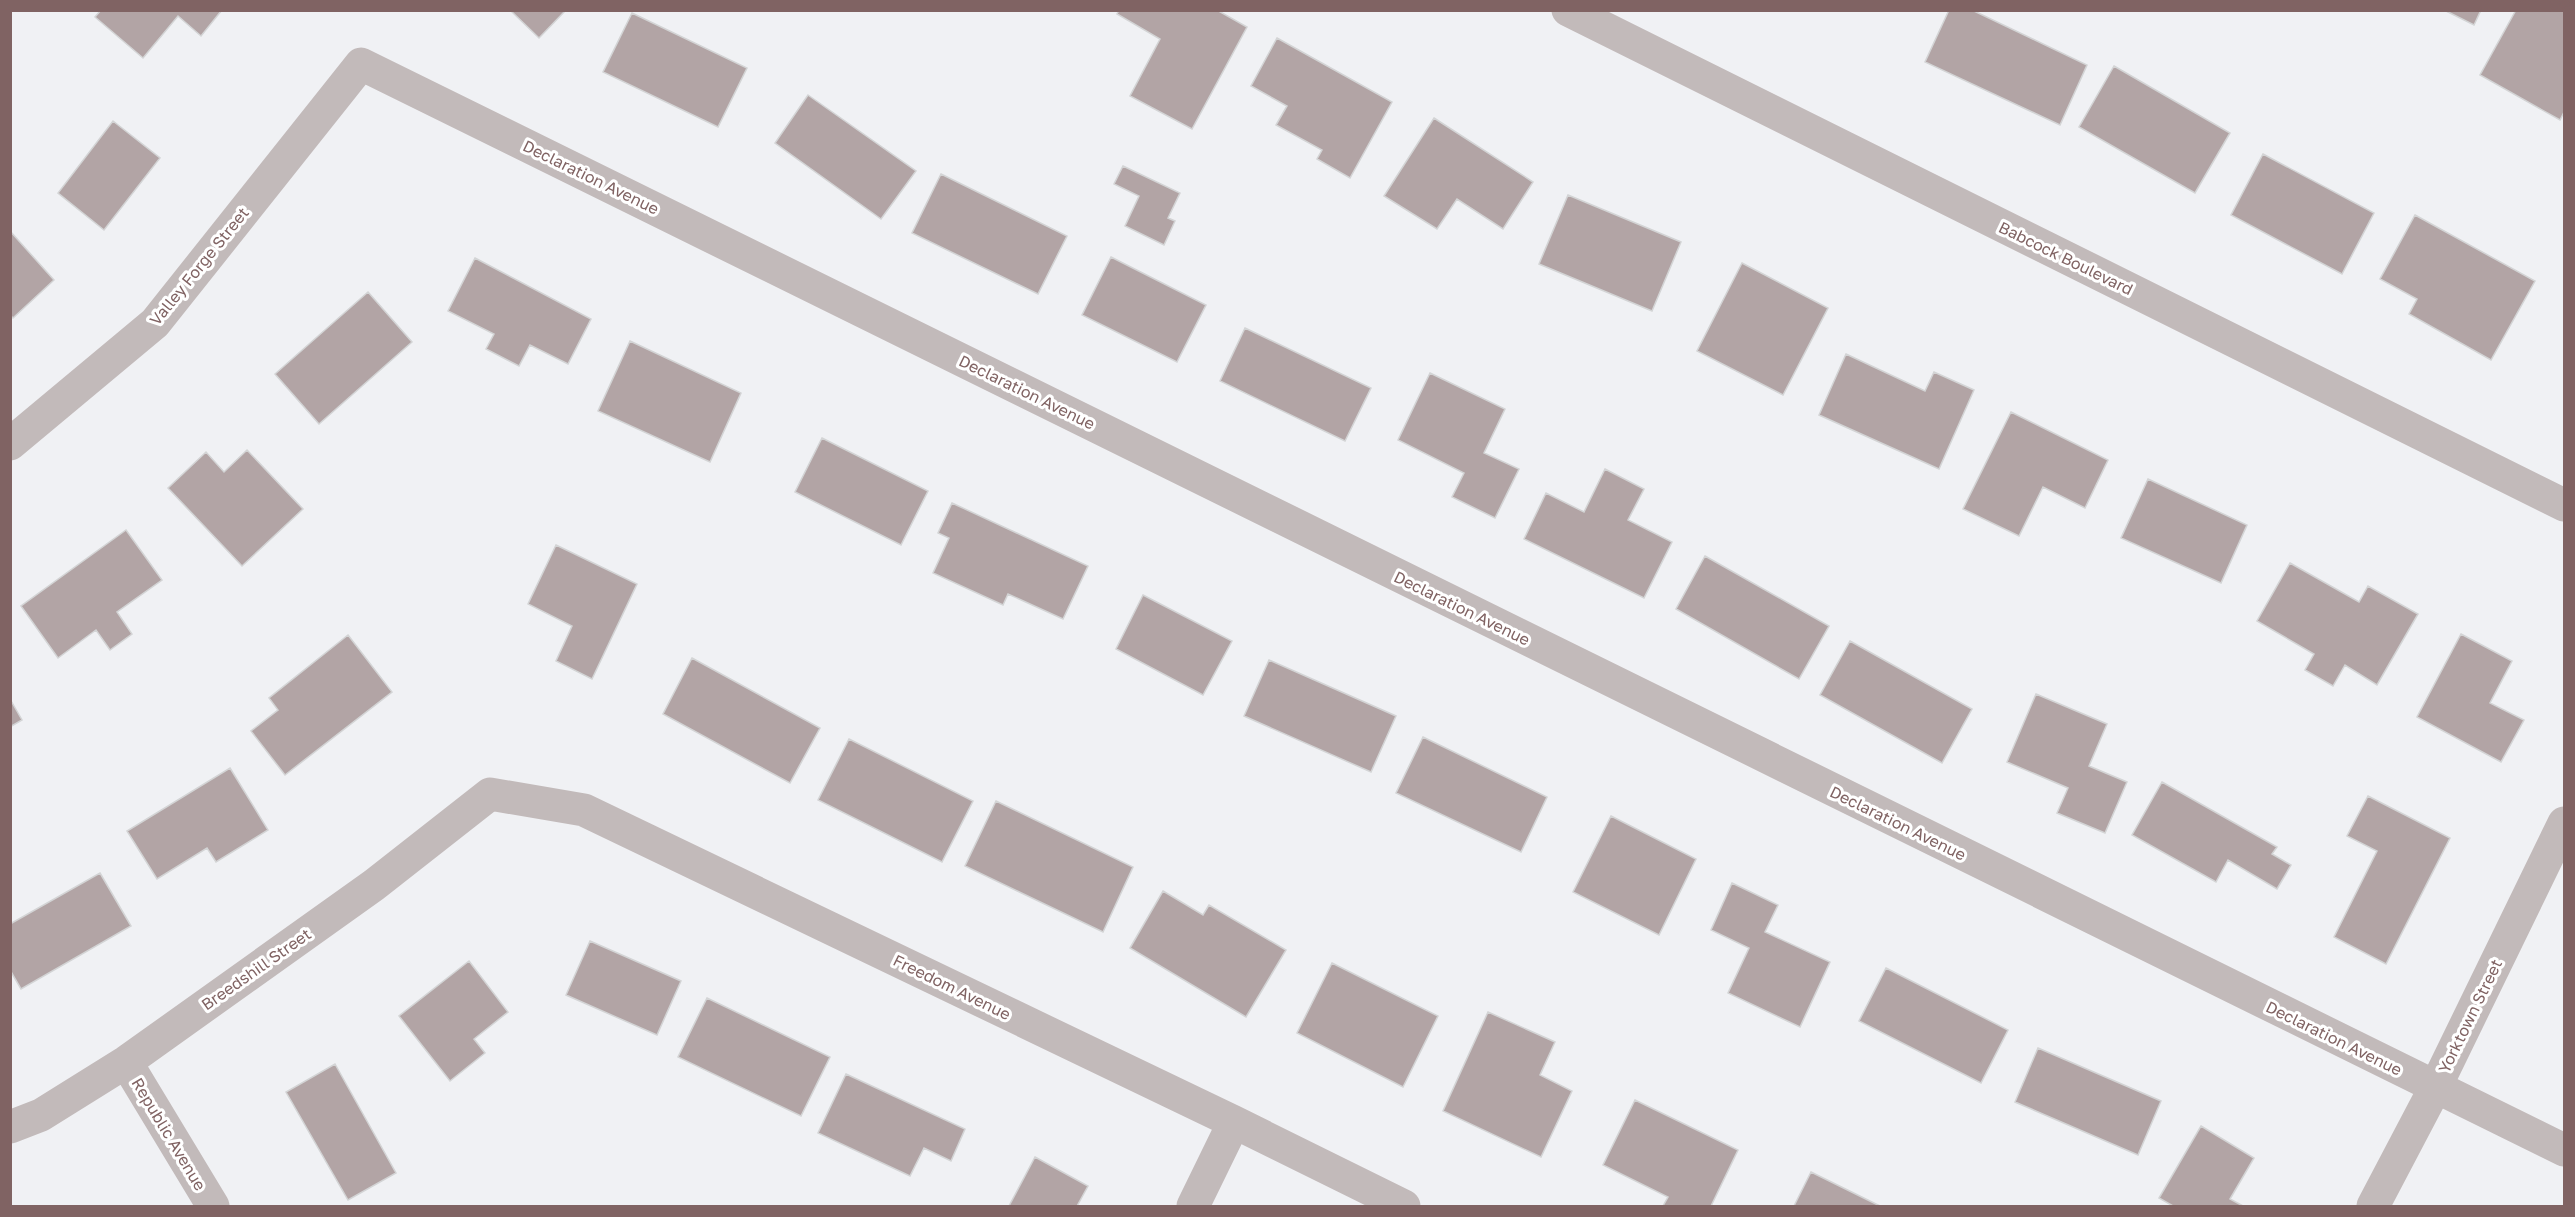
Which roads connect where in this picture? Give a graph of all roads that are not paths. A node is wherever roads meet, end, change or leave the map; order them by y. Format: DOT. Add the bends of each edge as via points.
graph roads {
  1 [pos="1568,10"];
  2 [pos="361,64"];
  3 [pos="10,444"];
  4 [pos="2565,505"];
  5 [pos="490,794"];
  6 [pos="2565,824"];
  7 [pos="126,1062"];
  8 [pos="2435,1088"];
  9 [pos="1234,1122"];
  10 [pos="10,1127"];
  11 [pos="2565,1150"];
  12 [pos="213,1206"];
  13 [pos="1193,1206"];
  14 [pos="1404,1206"];
  15 [pos="2373,1206"];
  1 -- 4 [label="street, Babcock Boulevard"];
  2 -- 3 [label="street, Valley Forge Street" via="155,323"];
  2 -- 8 [label="street, Declaration Avenue"];
  5 -- 7 [label="street, Breedshill Street" via="374,885"];
  5 -- 9 [label="street, Freedom Avenue" via="584,810"];
  6 -- 8 [label="street, Yorktown Street"];
  7 -- 10 [label="street, Breedshill Street" via="40,1115"];
  7 -- 12 [label="street, Republic Avenue"];
  8 -- 11 [label="street, Declaration Avenue"];
  8 -- 15 [label="street, Yorktown Street"];
  9 -- 13 [label="street"];
  9 -- 14 [label="street, Freedom Avenue"];
}
